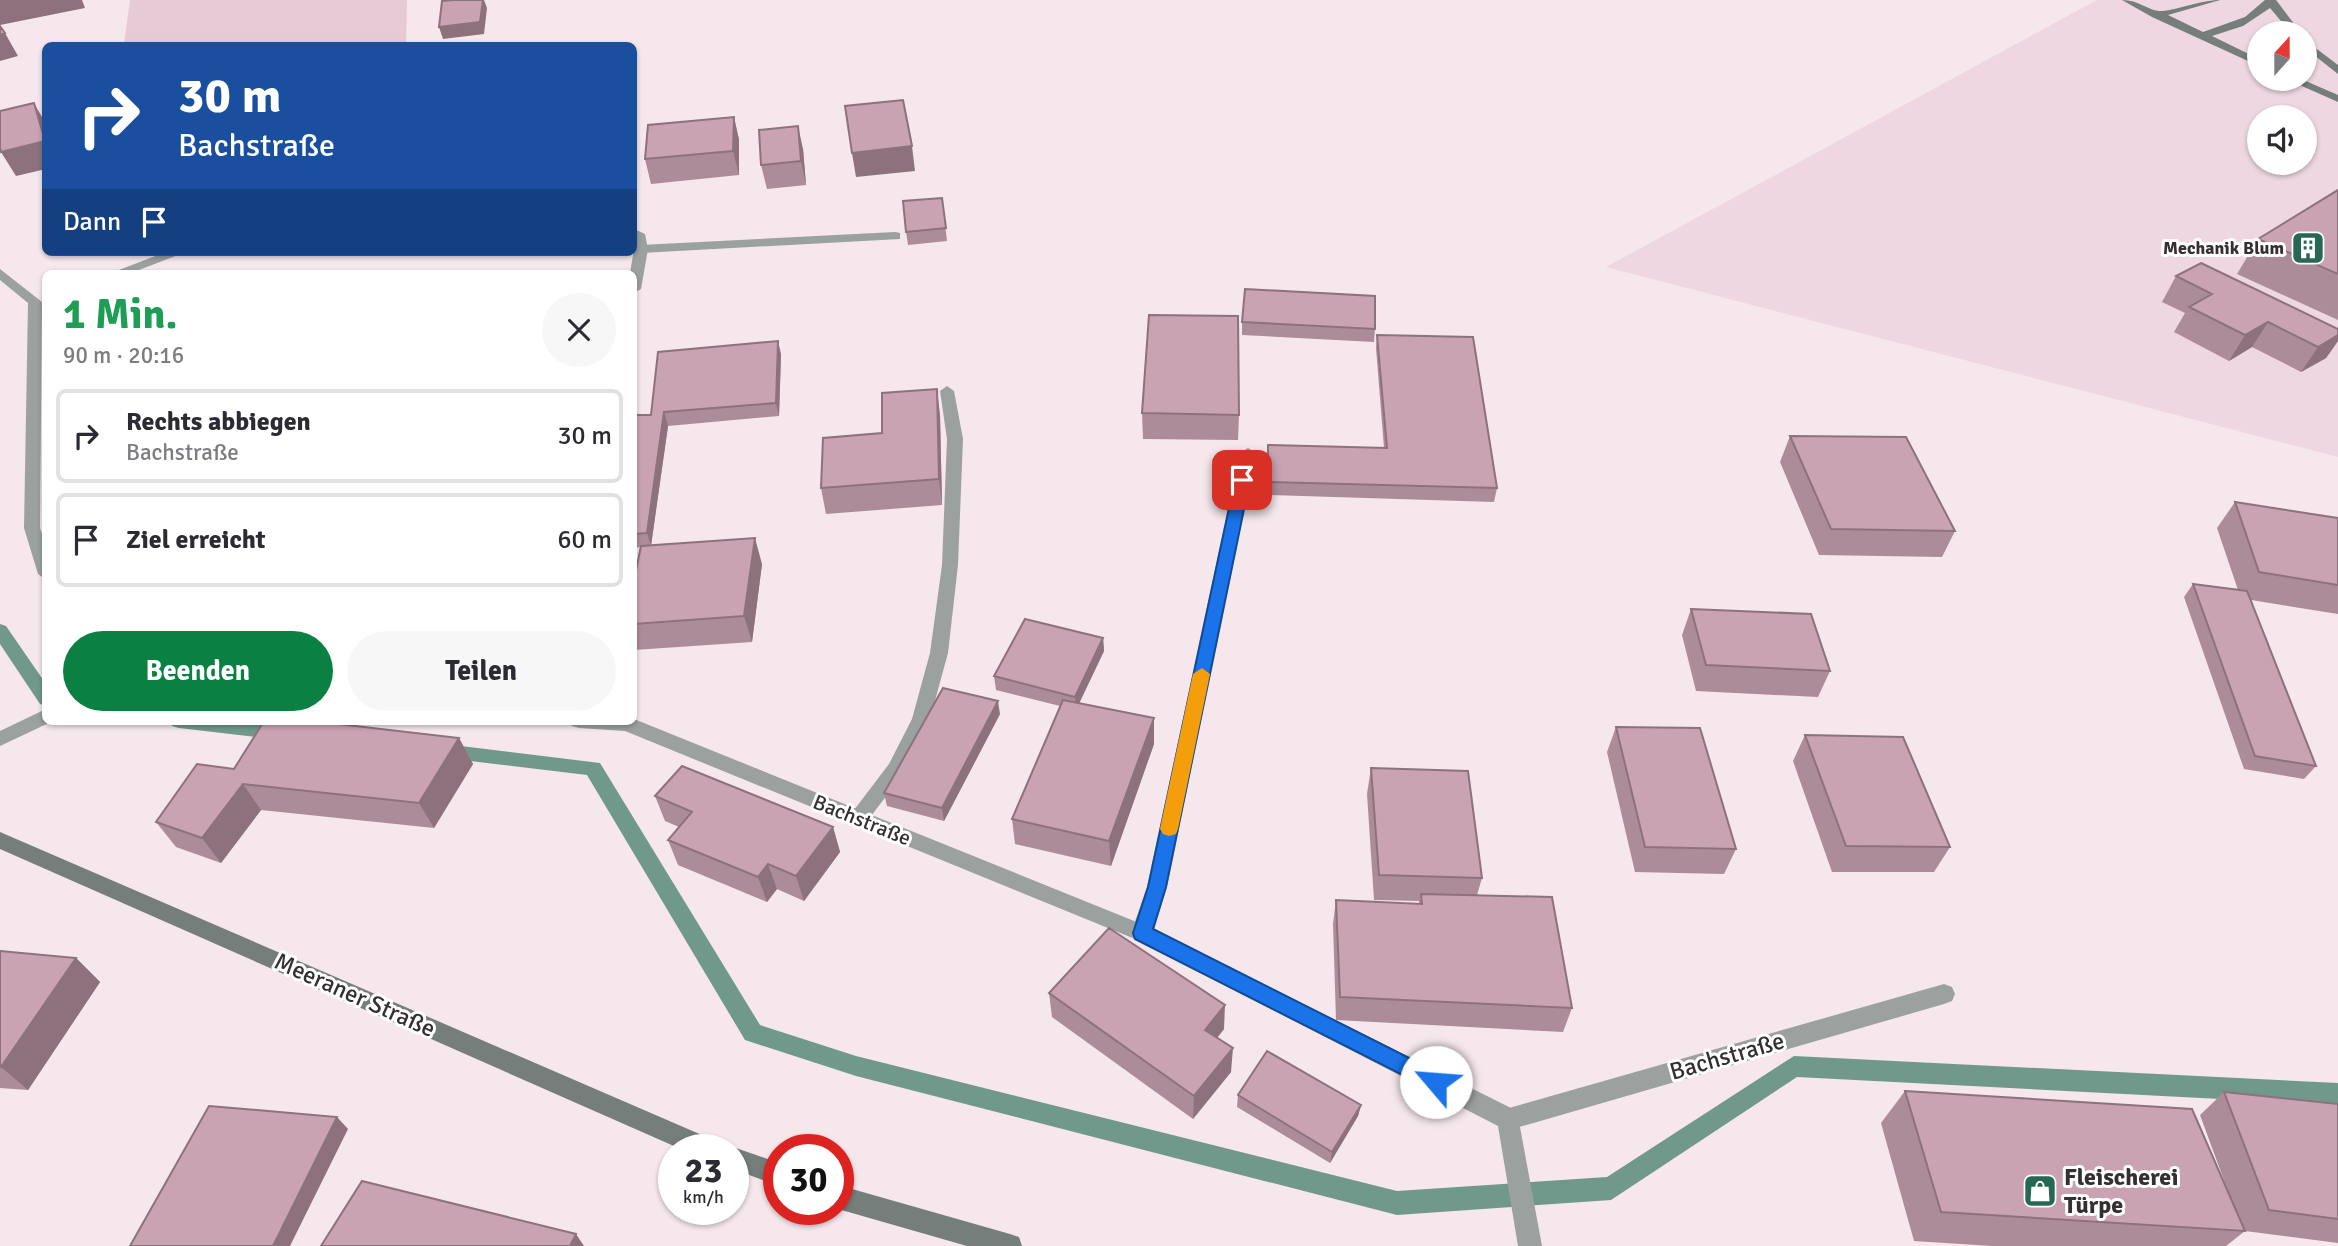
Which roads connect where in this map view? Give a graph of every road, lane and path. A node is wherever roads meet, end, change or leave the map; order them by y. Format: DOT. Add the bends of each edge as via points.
graph roads {
  1 [pos="2127,0"];
  2 [pos="2215,0"];
  3 [pos="2271,1"];
  4 [pos="2156,15"];
  5 [pos="2287,21"];
  6 [pos="2201,36"];
  7 [pos="2317,53"];
  8 [pos="2247,57"];
  9 [pos="2338,71"];
  10 [pos="2317,90"];
  11 [pos="2338,99"];
  12 [pos="637,234"];
  13 [pos="895,236"];
  14 [pos="641,249"];
  15 [pos="167,256"];
  16 [pos="127,270"];
  17 [pos="637,272"];
  18 [pos="0,274"];
  19 [pos="40,301"];
  20 [pos="947,391"];
  21 [pos="1248,453"];
  22 [pos="42,562"];
  23 [pos="42,718"];
  24 [pos="629,725"];
  25 [pos="0,738"];
  26 [pos="858,818"];
  27 [pos="0,840"];
  28 [pos="1142,933"];
  29 [pos="1944,994"];
  30 [pos="1509,1119"];
  31 [pos="673,1134"];
  32 [pos="854,1202"];
  33 [pos="1010,1246"];
  34 [pos="1530,1246"];
  1 -- 4 [label="street"];
  2 -- 4 [label="street"];
  3 -- 5 [label="street"];
  3 -- 6 [label="street" via="2252,17"];
  4 -- 6 [label="street"];
  6 -- 8 [label="street"];
  7 -- 9 [label="street"];
  10 -- 11 [label="street"];
  12 -- 14 [label="street"];
  13 -- 14 [label="street"];
  14 -- 17 [label="street"];
  15 -- 16 [label="street"];
  18 -- 19 [label="street"];
  19 -- 22 [label="street" via="32,528"];
  20 -- 26 [label="street" via="955,439 950,565 939,653 911,739 896,769"];
  21 -- 28 [label="street" via="1157,887"];
  23 -- 25 [label="street"];
  24 -- 26 [label="street, Bachstraße"];
  26 -- 28 [label="street, Bachstraße"];
  27 -- 31 [label="street, Meeraner Straße"];
  28 -- 30 [label="street, Bachstraße"];
  29 -- 30 [label="street, Bachstraße"];
  30 -- 34 [label="street"];
  32 -- 33 [label="street"];
}
